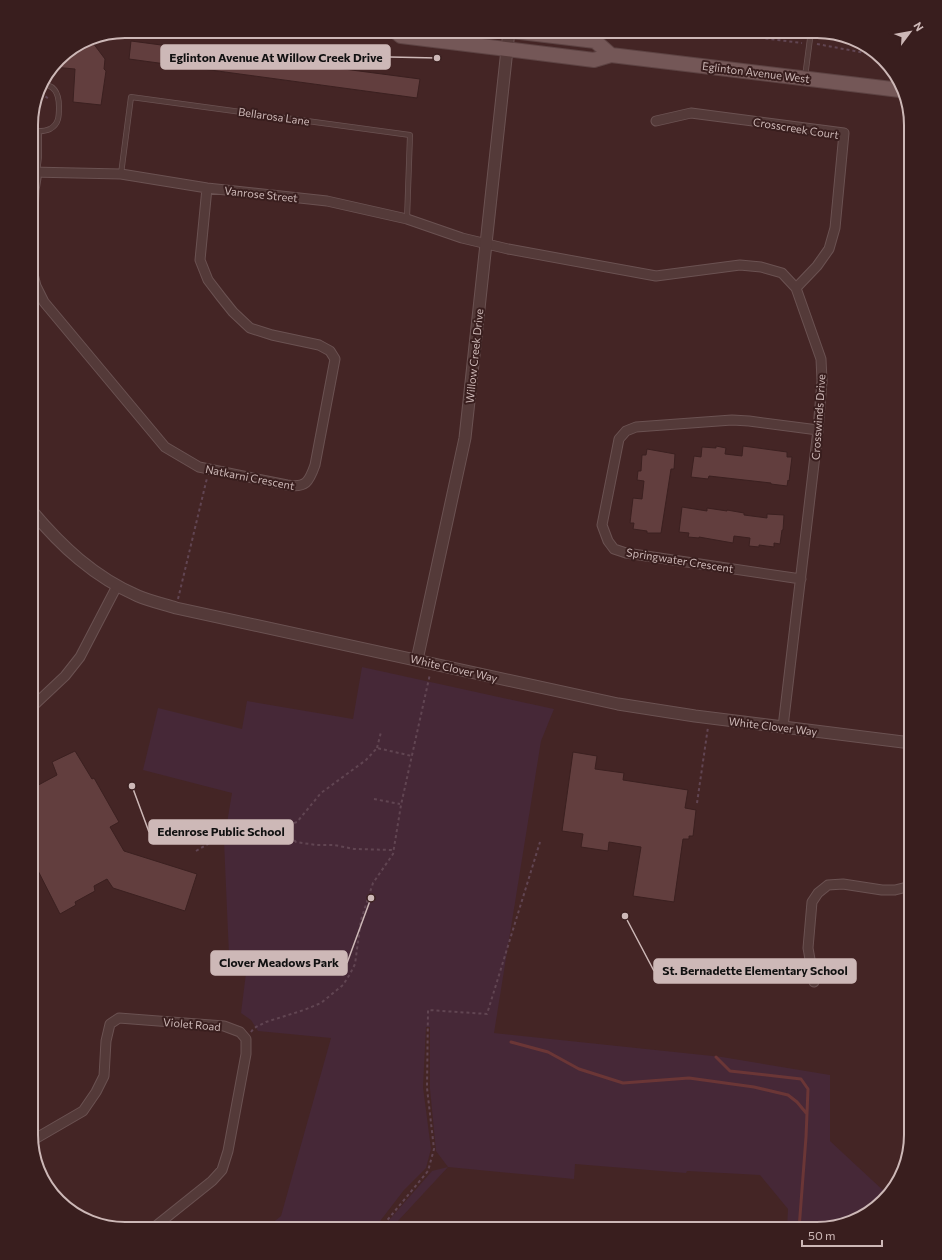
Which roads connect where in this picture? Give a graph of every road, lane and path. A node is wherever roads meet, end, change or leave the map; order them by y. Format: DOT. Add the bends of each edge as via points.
graph roads {
  1 [pos="417,38"];
  2 [pos="509,38"];
  3 [pos="570,38"];
  4 [pos="810,38"];
  5 [pos="507,49"];
  6 [pos="611,55"];
  7 [pos="805,78"];
  8 [pos="48,85"];
  9 [pos="896,90"];
  10 [pos="44,94"];
  11 [pos="59,103"];
  12 [pos="656,121"];
  13 [pos="39,131"];
  14 [pos="38,160"];
  15 [pos="38,172"];
  16 [pos="121,174"];
  17 [pos="207,188"];
  18 [pos="407,219"];
  19 [pos="486,244"];
  20 [pos="796,288"];
  21 [pos="38,290"];
  22 [pos="818,430"];
  23 [pos="209,470"];
  24 [pos="38,518"];
  25 [pos="801,579"];
  26 [pos="117,586"];
  27 [pos="176,608"];
  28 [pos="417,660"];
  29 [pos="432,663"];
  30 [pos="38,701"];
  31 [pos="710,718"];
  32 [pos="783,727"];
  33 [pos="381,732"];
  34 [pos="904,742"];
  35 [pos="377,748"];
  36 [pos="412,756"];
  37 [pos="374,799"];
  38 [pos="697,803"];
  39 [pos="401,805"];
  40 [pos="281,828"];
  41 [pos="540,842"];
  42 [pos="394,850"];
  43 [pos="196,851"];
  44 [pos="904,888"];
  45 [pos="814,982"];
  46 [pos="246,1039"];
  47 [pos="38,1137"];
  48 [pos="161,1222"];
  49 [pos="386,1222"];
  1 -- 5 [label="main road, Eglinton Avenue West"];
  2 -- 5 [label="street, Willow Creek Drive"];
  3 -- 6 [label="main road" via="595,41"];
  4 -- 7 [label="lane"];
  5 -- 6 [label="main road, Eglinton Avenue West" via="594,60"];
  5 -- 19 [label="street, Willow Creek Drive"];
  6 -- 7 [label="main road, Eglinton Avenue West"];
  7 -- 9 [label="main road, Eglinton Avenue West"];
  8 -- 11 [label="lane" via="58,94"];
  10 -- 11 [label="path"];
  11 -- 13 [label="lane" via="56,124 50,129"];
  12 -- 20 [label="street, Crosscreek Court" via="691,113 844,133 835,228 829,249"];
  13 -- 14 [label="lane"];
  15 -- 16 [label="street, Vanrose Street"];
  16 -- 17 [label="street, Vanrose Street"];
  16 -- 18 [label="lane, Bellarosa Lane" via="131,97 410,135"];
  17 -- 18 [label="street, Vanrose Street" via="327,202"];
  17 -- 23 [label="street, Natkarni Crescent" via="200,260 208,280 233,312 250,328 272,336 319,345 330,351 335,359 315,465 304,485 298,487"];
  18 -- 19 [label="street, Vanrose Street"];
  19 -- 20 [label="street, Crosswinds Drive" via="656,276 740,265 761,267 782,273"];
  19 -- 28 [label="street, Willow Creek Drive" via="465,438"];
  20 -- 22 [label="street, Crosswinds Drive" via="820,359 822,380"];
  21 -- 23 [label="street, Natkarni Crescent" via="44,302 165,447"];
  22 -- 25 [label="street, Crosswinds Drive"];
  22 -- 25 [label="street, Springwater Crescent" via="732,420 636,427 626,431 620,439 602,525 608,542 614,549 626,553"];
  23 -- 27 [label="path"];
  24 -- 26 [label="street, White Clover Way" via="65,548"];
  25 -- 32 [label="street, Crosswinds Drive"];
  26 -- 27 [label="street, White Clover Way" via="138,596"];
  26 -- 30 [label="street" via="80,657 65,676"];
  27 -- 28 [label="street, White Clover Way"];
  28 -- 29 [label="street, White Clover Way"];
  29 -- 31 [label="street, White Clover Way" via="618,704"];
  29 -- 36 [label="path"];
  31 -- 32 [label="street, White Clover Way"];
  31 -- 38 [label="path"];
  32 -- 34 [label="street, White Clover Way"];
  33 -- 35 [label="path"];
  35 -- 36 [label="path"];
  35 -- 40 [label="path" via="366,760 321,793 297,822"];
  36 -- 39 [label="path"];
  37 -- 39 [label="path"];
  39 -- 42 [label="path"];
  40 -- 42 [label="path" via="296,842 334,845 354,850"];
  40 -- 43 [label="path" via="240,823"];
  41 -- 49 [label="path" via="487,1014 428,1010 428,1088 434,1149 428,1171"];
  42 -- 46 [label="path" via="373,883 361,920 355,964 343,985 321,1003 254,1028"];
  44 -- 45 [label="street" via="882,890 842,884 828,885 818,893 812,902 808,948"];
  46 -- 47 [label="street, Violet Road" via="240,1032 224,1026 119,1018 110,1024 106,1041 104,1076 96,1092 83,1111"];
  46 -- 48 [label="street" via="246,1054 228,1151 222,1170 212,1182"];
}
